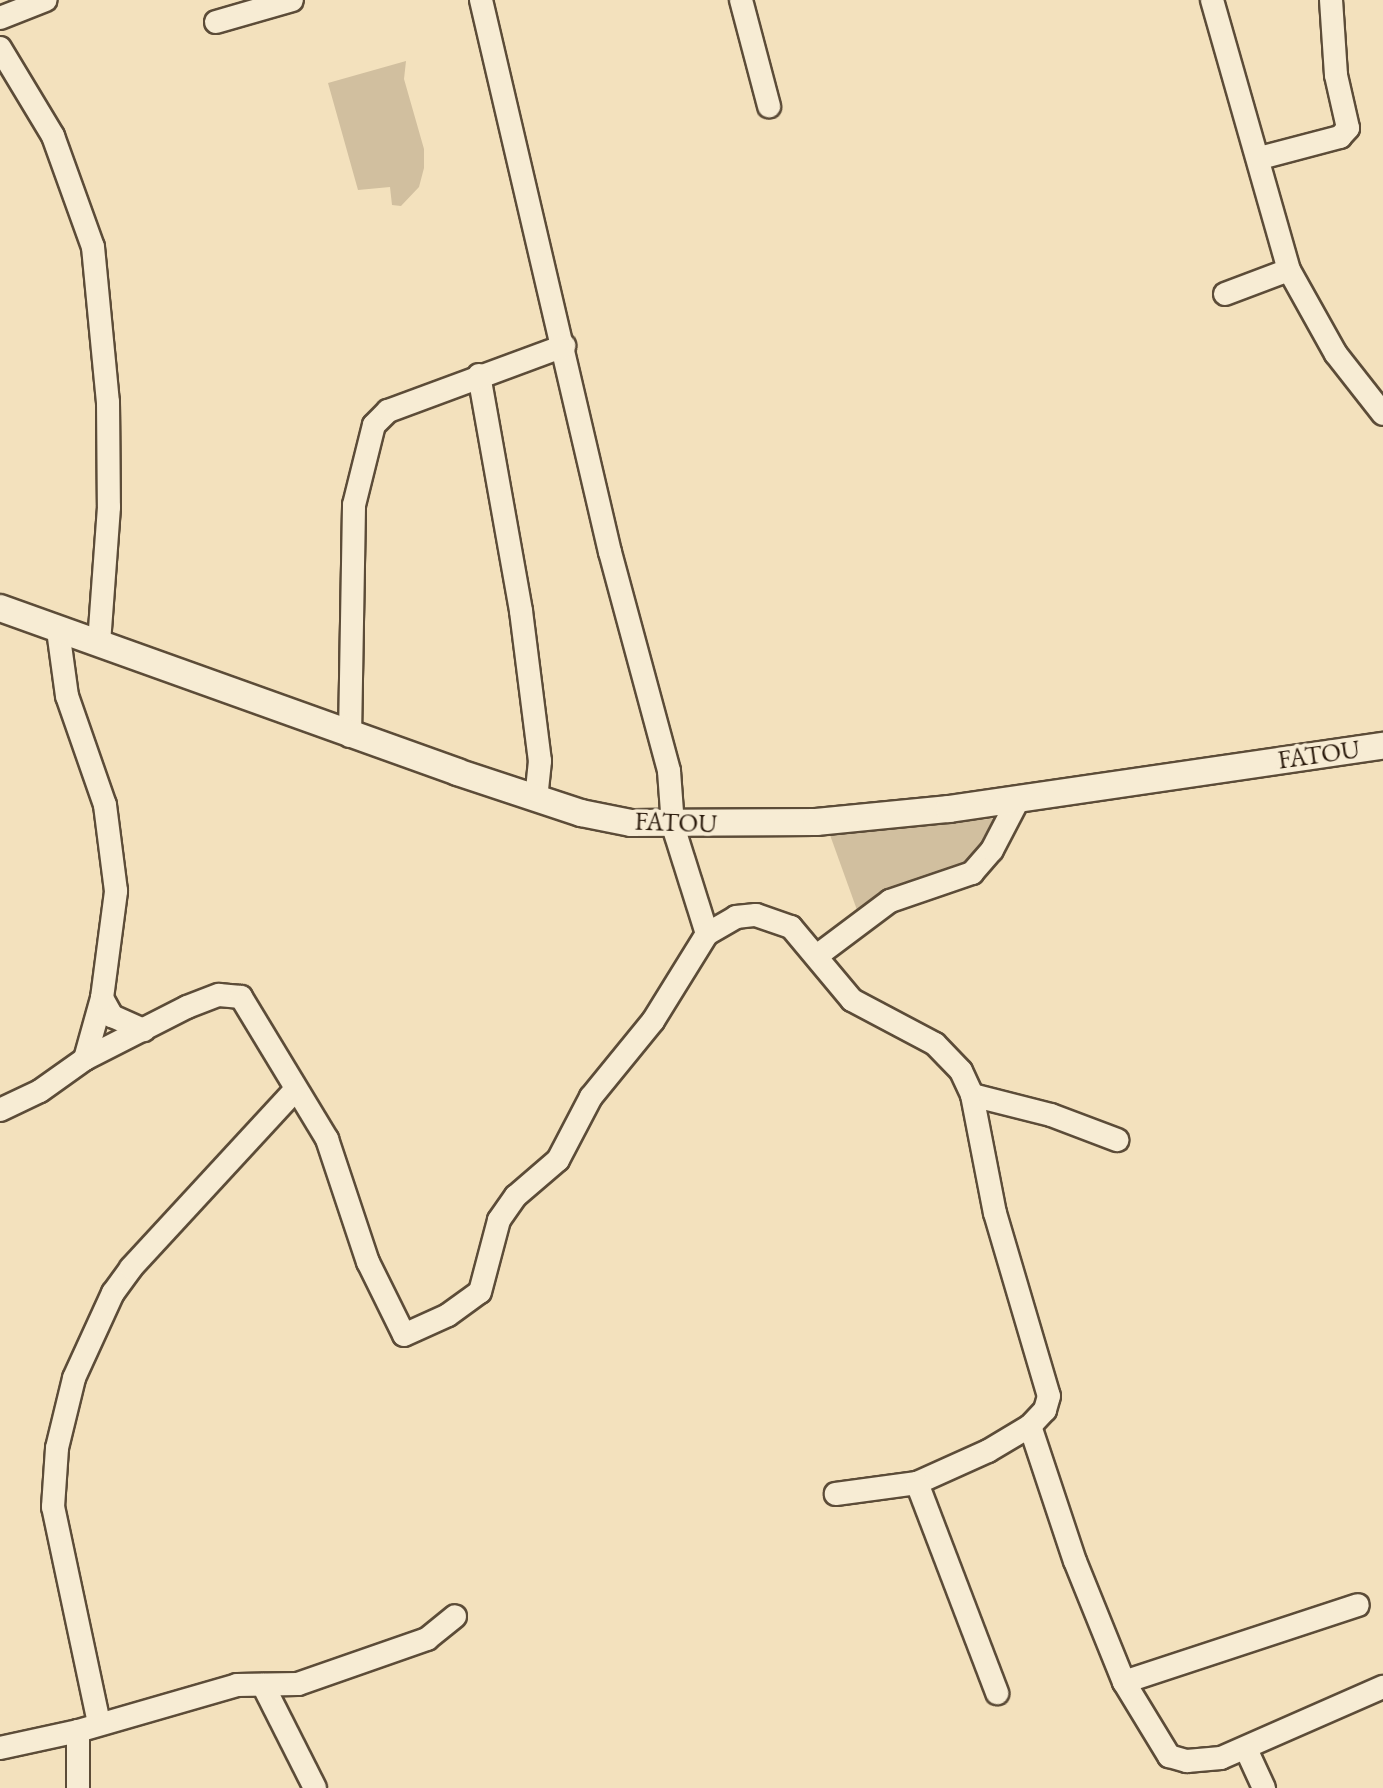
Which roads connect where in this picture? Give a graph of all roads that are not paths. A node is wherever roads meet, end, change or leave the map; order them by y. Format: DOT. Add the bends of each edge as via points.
graph roads {
  1 [pos="46,0"];
  2 [pos="292,0"];
  3 [pos="481,0"];
  4 [pos="741,0"];
  5 [pos="1212,0"];
  6 [pos="1331,0"];
  7 [pos="0,18"];
  8 [pos="216,22"];
  9 [pos="0,48"];
  10 [pos="769,106"];
  11 [pos="1260,158"];
  12 [pos="1289,270"];
  13 [pos="1225,294"];
  14 [pos="564,346"];
  15 [pos="479,375"];
  16 [pos="1383,414"];
  17 [pos="0,608"];
  18 [pos="58,630"];
  19 [pos="99,643"];
  20 [pos="350,736"];
  21 [pos="1383,746"];
  22 [pos="536,798"];
  23 [pos="1018,800"];
  24 [pos="673,826"];
  25 [pos="707,934"];
  26 [pos="818,955"];
  27 [pos="102,998"];
  28 [pos="144,1030"];
  29 [pos="85,1059"];
  30 [pos="295,1090"];
  31 [pos="972,1095"];
  32 [pos="0,1110"];
  33 [pos="1117,1140"];
  34 [pos="1030,1426"];
  35 [pos="917,1483"];
  36 [pos="836,1494"];
  37 [pos="1358,1605"];
  38 [pos="455,1616"];
  39 [pos="1124,1682"];
  40 [pos="263,1685"];
  41 [pos="1383,1687"];
  42 [pos="997,1693"];
  43 [pos="89,1727"];
  44 [pos="0,1748"];
  45 [pos="1246,1749"];
  46 [pos="78,1788"];
  47 [pos="315,1788"];
  48 [pos="1264,1788"];
  1 -- 7 [label="street"];
  2 -- 8 [label="street"];
  3 -- 14 [label="street"];
  4 -- 10 [label="street"];
  5 -- 11 [label="street"];
  6 -- 11 [label="street" via="1336,75 1348,128 1340,137"];
  9 -- 19 [label="street" via="53,136 93,247 108,402 109,507"];
  11 -- 12 [label="street"];
  12 -- 13 [label="street"];
  12 -- 16 [label="street" via="1336,354"];
  14 -- 15 [label="street"];
  14 -- 24 [label="street" via="628,623 669,771"];
  15 -- 20 [label="street" via="388,411 374,425 354,505"];
  15 -- 22 [label="street" via="521,611 540,761"];
  17 -- 18 [label="street, FATOU"];
  18 -- 19 [label="street, FATOU"];
  18 -- 27 [label="street" via="67,696 105,805 116,891"];
  19 -- 20 [label="street, FATOU"];
  20 -- 22 [label="street, FATOU"];
  21 -- 23 [label="street, FATOU"];
  22 -- 24 [label="street, FATOU" via="581,813"];
  23 -- 24 [label="street, FATOU" via="816,822"];
  23 -- 26 [label="street" via="992,850 972,873 880,906"];
  24 -- 25 [label="street"];
  25 -- 26 [label="street" via="736,917 756,915 791,927"];
  25 -- 30 [label="street" via="653,1021 591,1097 558,1160 516,1196 499,1220 480,1292 404,1335 368,1262 339,1164"];
  26 -- 31 [label="street" via="852,1000 935,1044 961,1071"];
  27 -- 28 [label="street" via="112,1016"];
  27 -- 29 [label="street"];
  28 -- 29 [label="street"];
  28 -- 30 [label="street" via="219,995 241,997"];
  29 -- 32 [label="street" via="40,1091"];
  30 -- 43 [label="street" via="131,1268 113,1293 74,1378 57,1448 53,1507"];
  31 -- 33 [label="street" via="1051,1115"];
  31 -- 34 [label="street" via="999,1226 1049,1396 1045,1410"];
  34 -- 35 [label="street"];
  34 -- 39 [label="street" via="1075,1561"];
  35 -- 36 [label="street"];
  35 -- 42 [label="street"];
  37 -- 39 [label="street"];
  38 -- 40 [label="street" via="427,1639 298,1684"];
  39 -- 45 [label="street" via="1169,1756 1187,1761 1221,1758"];
  40 -- 43 [label="street" via="237,1685"];
  40 -- 47 [label="street" via="273,1714"];
  41 -- 45 [label="street"];
  43 -- 44 [label="street"];
  43 -- 46 [label="street"];
  45 -- 48 [label="street"];
}
